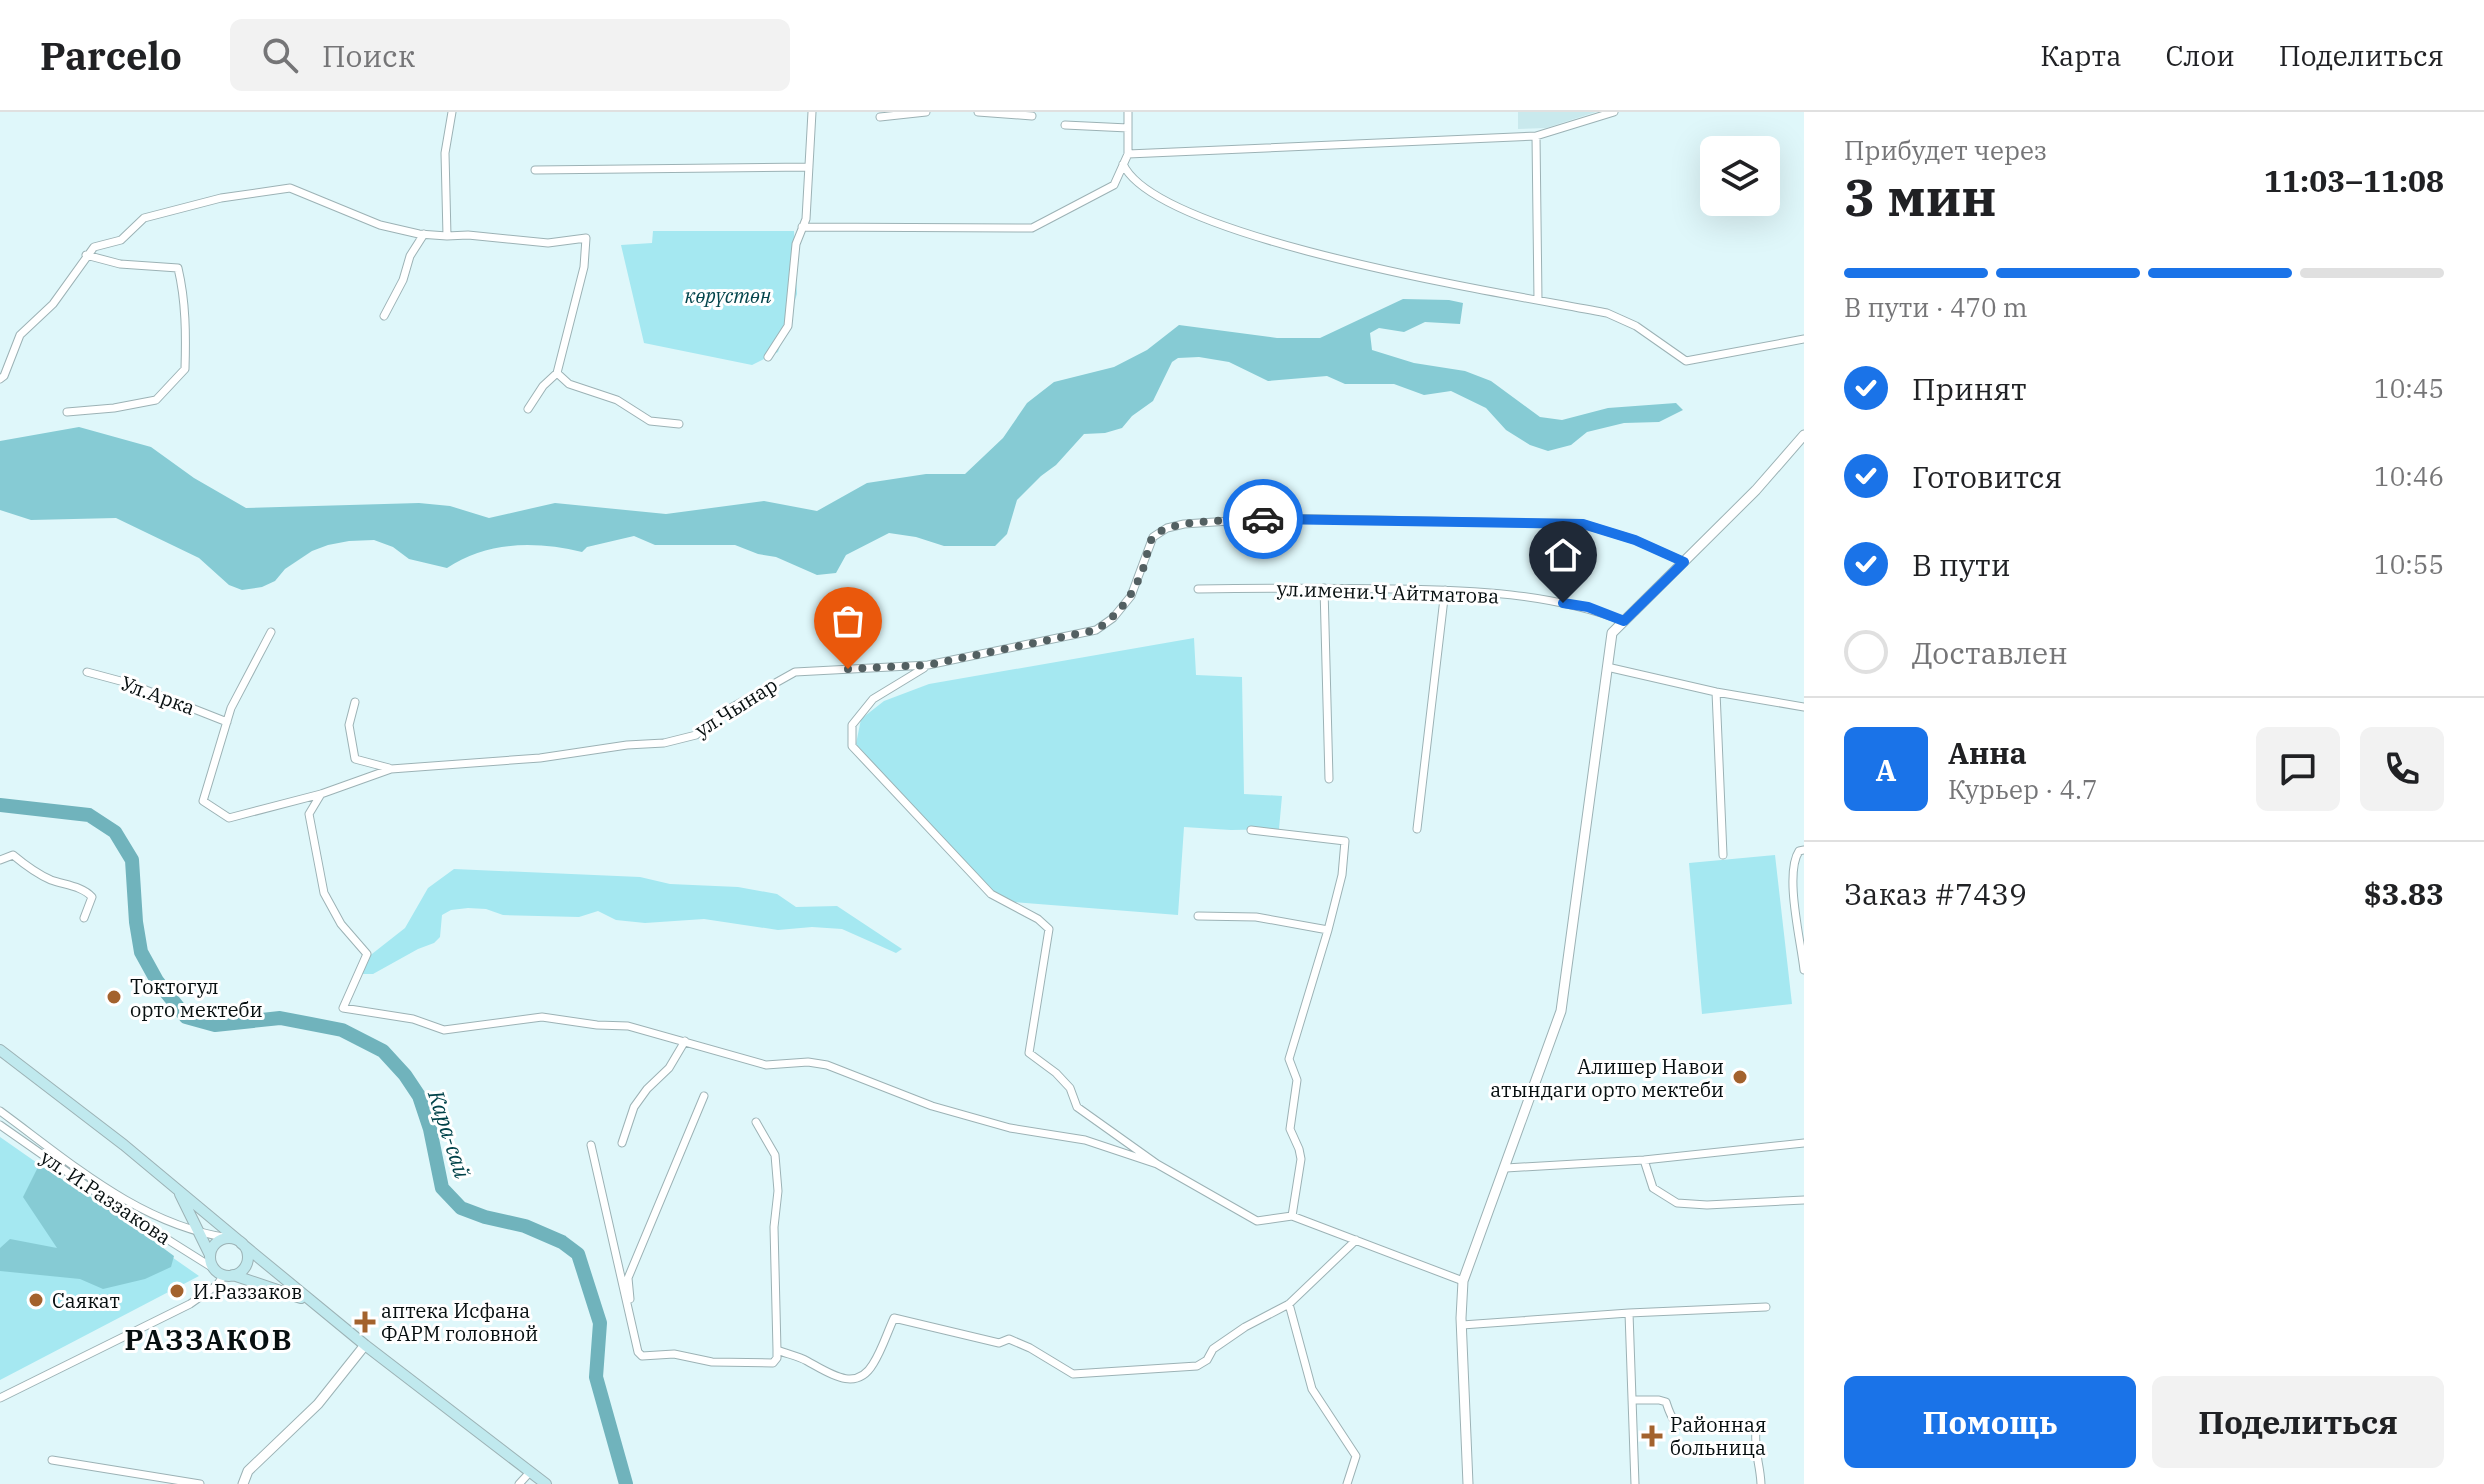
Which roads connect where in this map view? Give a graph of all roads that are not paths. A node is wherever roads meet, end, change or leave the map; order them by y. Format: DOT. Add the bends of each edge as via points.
graph roads {
  1 [pos="452,112"];
  2 [pos="812,112"];
  3 [pos="926,112"];
  4 [pos="978,112"];
  5 [pos="1128,112"];
  6 [pos="1614,112"];
  7 [pos="1032,116"];
  8 [pos="880,117"];
  9 [pos="1065,125"];
  10 [pos="1128,128"];
  11 [pos="1536,136"];
  12 [pos="1128,154"];
  13 [pos="1123,164"];
  14 [pos="809,167"];
  15 [pos="535,170"];
  16 [pos="802,227"];
  17 [pos="424,234"];
  18 [pos="447,236"];
  19 [pos="86,255"];
  20 [pos="1538,300"];
  21 [pos="384,316"];
  22 [pos="1804,339"];
  23 [pos="768,357"];
  24 [pos="557,373"];
  25 [pos="0,379"];
  26 [pos="528,409"];
  27 [pos="67,412"];
  28 [pos="679,424"];
  29 [pos="1804,435"];
  30 [pos="1684,562"];
  31 [pos="1324,588"];
  32 [pos="1198,589"];
  33 [pos="1445,590"];
  34 [pos="1624,621"];
  35 [pos="271,632"];
  36 [pos="928,665"];
  37 [pos="1607,667"];
  38 [pos="87,672"];
  39 [pos="1716,692"];
  40 [pos="355,702"];
  41 [pos="1804,707"];
  42 [pos="227,722"];
  43 [pos="391,769"];
  44 [pos="1329,779"];
  45 [pos="321,794"];
  46 [pos="1417,829"];
  47 [pos="1251,830"];
  48 [pos="1804,850"];
  49 [pos="1723,855"];
  50 [pos="0,860"];
  51 [pos="1198,916"];
  52 [pos="84,918"];
  53 [pos="1328,930"];
  54 [pos="1804,970"];
  55 [pos="685,1041"];
  56 [pos="0,1050"];
  57 [pos="704,1096"];
  58 [pos="0,1111"];
  59 [pos="756,1122"];
  60 [pos="0,1125"];
  61 [pos="622,1143"];
  62 [pos="1804,1143"];
  63 [pos="591,1145"];
  64 [pos="1644,1160"];
  65 [pos="1157,1164"];
  66 [pos="1506,1168"];
  67 [pos="177,1189"];
  68 [pos="1804,1200"];
  69 [pos="1292,1216"];
  70 [pos="201,1234"];
  71 [pos="236,1240"];
  72 [pos="1356,1240"];
  73 [pos="210,1255"];
  74 [pos="213,1268"];
  75 [pos="229,1275"];
  76 [pos="1463,1281"];
  77 [pos="307,1299"];
  78 [pos="1289,1304"];
  79 [pos="1766,1307"];
  80 [pos="1629,1313"];
  81 [pos="1462,1325"];
  82 [pos="365,1345"];
  83 [pos="777,1350"];
  84 [pos="638,1352"];
  85 [pos="0,1398"];
  86 [pos="1632,1400"];
  87 [pos="52,1460"];
  88 [pos="530,1472"];
  89 [pos="200,1484"];
  90 [pos="243,1484"];
  91 [pos="519,1484"];
  92 [pos="546,1484"];
  93 [pos="1347,1484"];
  94 [pos="1468,1484"];
  95 [pos="1635,1484"];
  96 [pos="1761,1484"];
  1 -- 18 [label="street" via="445,153"];
  2 -- 14 [label="street"];
  3 -- 8 [label="street"];
  4 -- 7 [label="street"];
  5 -- 10 [label="street"];
  6 -- 11 [label="street"];
  9 -- 10 [label="street"];
  10 -- 12 [label="street"];
  11 -- 12 [label="street"];
  11 -- 20 [label="street"];
  12 -- 13 [label="street"];
  13 -- 16 [label="street" via="1114,185 1032,228"];
  13 -- 20 [label="street" via="1129,177 1151,194 1236,232 1410,277"];
  14 -- 15 [label="street"];
  14 -- 16 [label="street"];
  16 -- 23 [label="street" via="788,326"];
  17 -- 18 [label="street"];
  17 -- 19 [label="street" via="380,225 290,188 221,198 144,218 121,240 94,247"];
  17 -- 21 [label="street"];
  18 -- 24 [label="street" via="548,243 586,238 584,267"];
  19 -- 25 [label="street" via="53,304 20,335"];
  19 -- 27 [label="street" via="120,264 178,268 184,290 185,369 156,400"];
  20 -- 22 [label="street" via="1607,313 1686,361"];
  24 -- 26 [label="street"];
  24 -- 28 [label="street" via="569,384 617,400 650,421"];
  29 -- 30 [label="street"];
  30 -- 34 [label="street"];
  30 -- 36 [label="street, ул.Чынар" via="1583,524 1277,518 1184,524 1153,537 1131,596 1096,630"];
  31 -- 32 [label="street, ул.имени.Ч Айтматова"];
  31 -- 33 [label="street, ул.имени.Ч Айтматова"];
  31 -- 44 [label="street"];
  33 -- 34 [label="street, ул.имени.Ч Айтматова" via="1588,607"];
  33 -- 46 [label="street"];
  34 -- 37 [label="street" via="1612,633"];
  35 -- 42 [label="street, ул.Чынар"];
  36 -- 43 [label="street, ул.Чынар" via="795,672 729,709 696,735 664,743"];
  36 -- 65 [label="street" via="873,699 852,725 852,746 991,894 1049,929 1029,1053 1070,1088 1077,1107"];
  37 -- 39 [label="street"];
  37 -- 66 [label="street" via="1561,1011"];
  38 -- 42 [label="street, Ул.Арка"];
  39 -- 41 [label="street"];
  39 -- 49 [label="street"];
  40 -- 43 [label="street" via="349,725 355,759"];
  42 -- 45 [label="street, ул.Чынар" via="203,801 229,818"];
  43 -- 45 [label="street, ул.Чынар"];
  45 -- 55 [label="street" via="309,814 324,893 367,954 343,1008 413,1019 444,1030 542,1017 628,1026"];
  47 -- 53 [label="street" via="1345,841"];
  48 -- 54 [label="street" via="1793,859"];
  50 -- 52 [label="street" via="13,855 29,869 87,892 92,897"];
  51 -- 53 [label="street" via="1256,917"];
  53 -- 69 [label="street" via="1289,1059 1297,1080 1290,1129 1301,1159"];
  55 -- 61 [label="street" via="634,1107"];
  55 -- 65 [label="street" via="766,1065 827,1065 932,1106 1010,1128 1085,1140"];
  56 -- 67 [label="main road"];
  57 -- 84 [label="street" via="628,1278"];
  58 -- 70 [label="street, ул. И.Раззакова" via="133,1206"];
  59 -- 83 [label="street" via="775,1155"];
  60 -- 74 [label="street, ул. И.Раззакова"];
  62 -- 64 [label="street"];
  63 -- 84 [label="street"];
  64 -- 66 [label="street"];
  64 -- 68 [label="street" via="1653,1188 1677,1203"];
  65 -- 69 [label="street" via="1257,1221"];
  66 -- 76 [label="street"];
  67 -- 70 [label="main road"];
  67 -- 71 [label="main road"];
  69 -- 72 [label="street"];
  70 -- 71 [label="street, ул. И.Раззакова"];
  70 -- 73 [label="main road"];
  71 -- 73 [label="main road" via="216,1243"];
  71 -- 75 [label="main road" via="248,1259 242,1271"];
  71 -- 77 [label="main road"];
  72 -- 76 [label="street"];
  72 -- 78 [label="street"];
  73 -- 74 [label="main road"];
  74 -- 75 [label="main road"];
  75 -- 77 [label="main road"];
  75 -- 85 [label="street" via="190,1304"];
  76 -- 81 [label="street"];
  77 -- 82 [label="main road"];
  78 -- 83 [label="street" via="1245,1327 1197,1366 1073,1374 1009,1339 999,1343 894,1318 872,1366 849,1380"];
  78 -- 93 [label="street" via="1312,1389 1356,1456"];
  79 -- 80 [label="street"];
  80 -- 81 [label="street"];
  80 -- 86 [label="street"];
  81 -- 94 [label="street"];
  82 -- 88 [label="main road"];
  82 -- 90 [label="street" via="318,1404 248,1471"];
  83 -- 84 [label="street" via="773,1363"];
  86 -- 95 [label="street"];
  86 -- 96 [label="street" via="1666,1402 1684,1428 1748,1423 1756,1431 1754,1455"];
  87 -- 89 [label="street"];
  88 -- 91 [label="street"];
  88 -- 92 [label="main road"];
}
